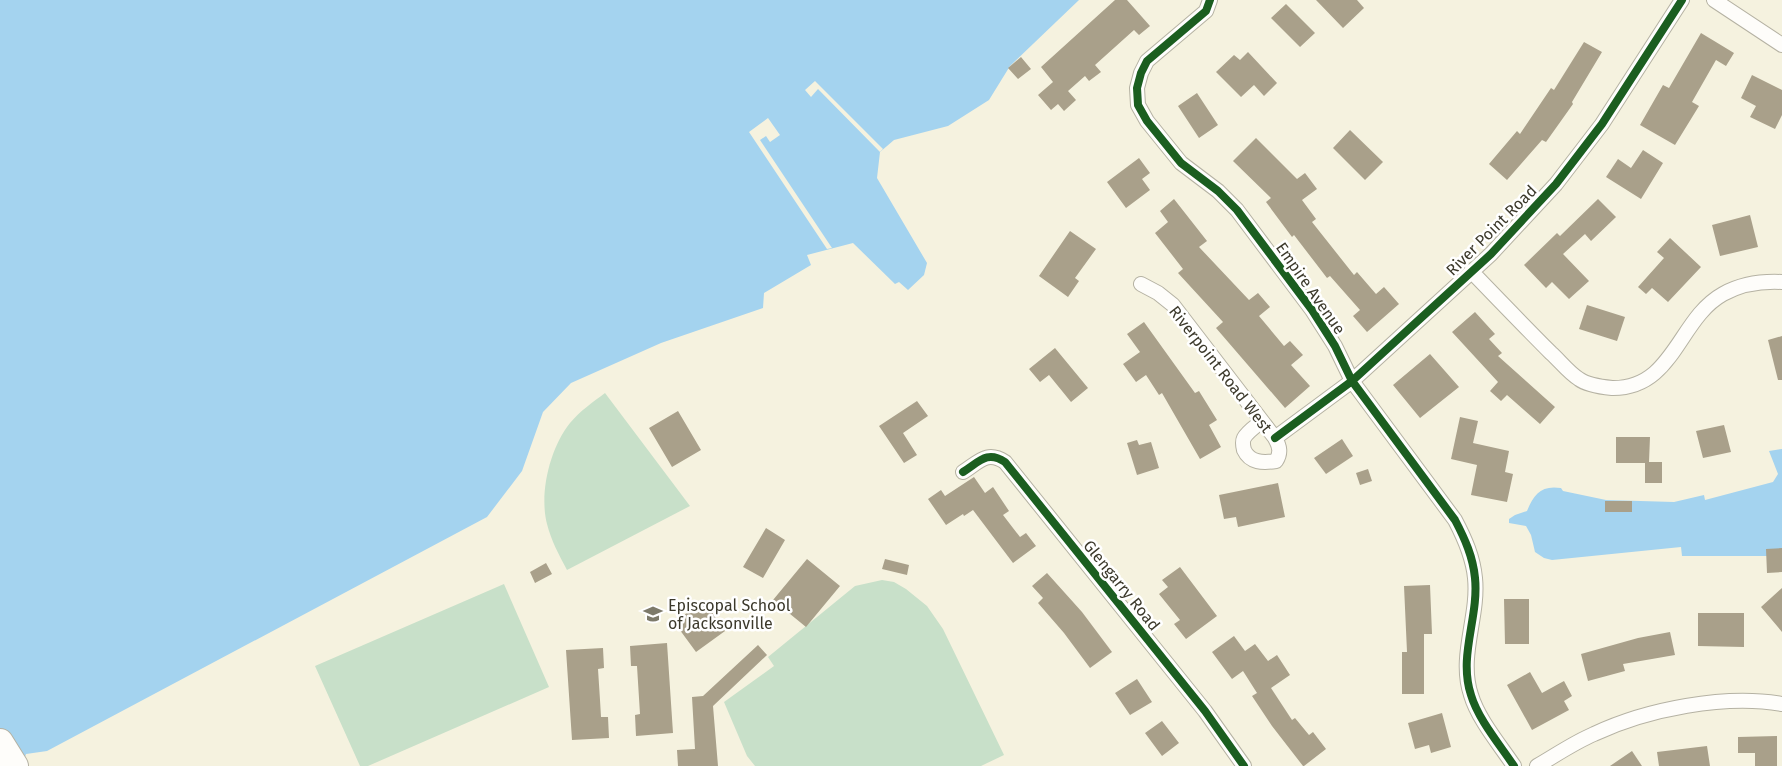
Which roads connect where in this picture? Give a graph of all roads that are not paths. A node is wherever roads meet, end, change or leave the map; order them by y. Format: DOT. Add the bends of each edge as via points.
graph roads {
  1 [pos="1210,0"];
  2 [pos="1682,0"];
  3 [pos="1714,0"];
  4 [pos="1782,45"];
  5 [pos="1471,272"];
  6 [pos="1782,282"];
  7 [pos="1141,284"];
  8 [pos="1352,381"];
  9 [pos="1262,421"];
  10 [pos="1275,438"];
  11 [pos="963,472"];
  12 [pos="1782,704"];
  13 [pos="0,742"];
  14 [pos="15,766"];
  15 [pos="1244,766"];
  16 [pos="1514,766"];
  17 [pos="1537,766"];
  1 -- 8 [label="street, Empire Avenue" via="1206,11 1147,61 1137,88 1138,104 1147,121 1181,163 1237,210 1312,310"];
  2 -- 5 [label="street, River Point Road" via="1602,124 1556,184"];
  3 -- 4 [label="street"];
  5 -- 6 [label="street" via="1578,379 1603,387 1625,388 1641,382 1662,367 1698,318 1723,294 1758,283"];
  5 -- 8 [label="street, River Point Road"];
  7 -- 9 [label="street, Riverpoint Road West" via="1173,306"];
  8 -- 10 [label="street, River Point Road"];
  8 -- 16 [label="street, Empire Avenue" via="1455,520 1466,541 1476,578 1466,659 1470,694"];
  9 -- 10 [label="street, Riverpoint Road West"];
  9 -- 10 [label="street" via="1244,438 1246,453 1253,460 1276,461 1280,450"];
  11 -- 15 [label="street, Glengarry Road" via="988,456 997,456 1005,462 1206,711"];
  12 -- 17 [label="street" via="1725,702 1660,711 1593,734"];
  13 -- 14 [label="highway"];
}
